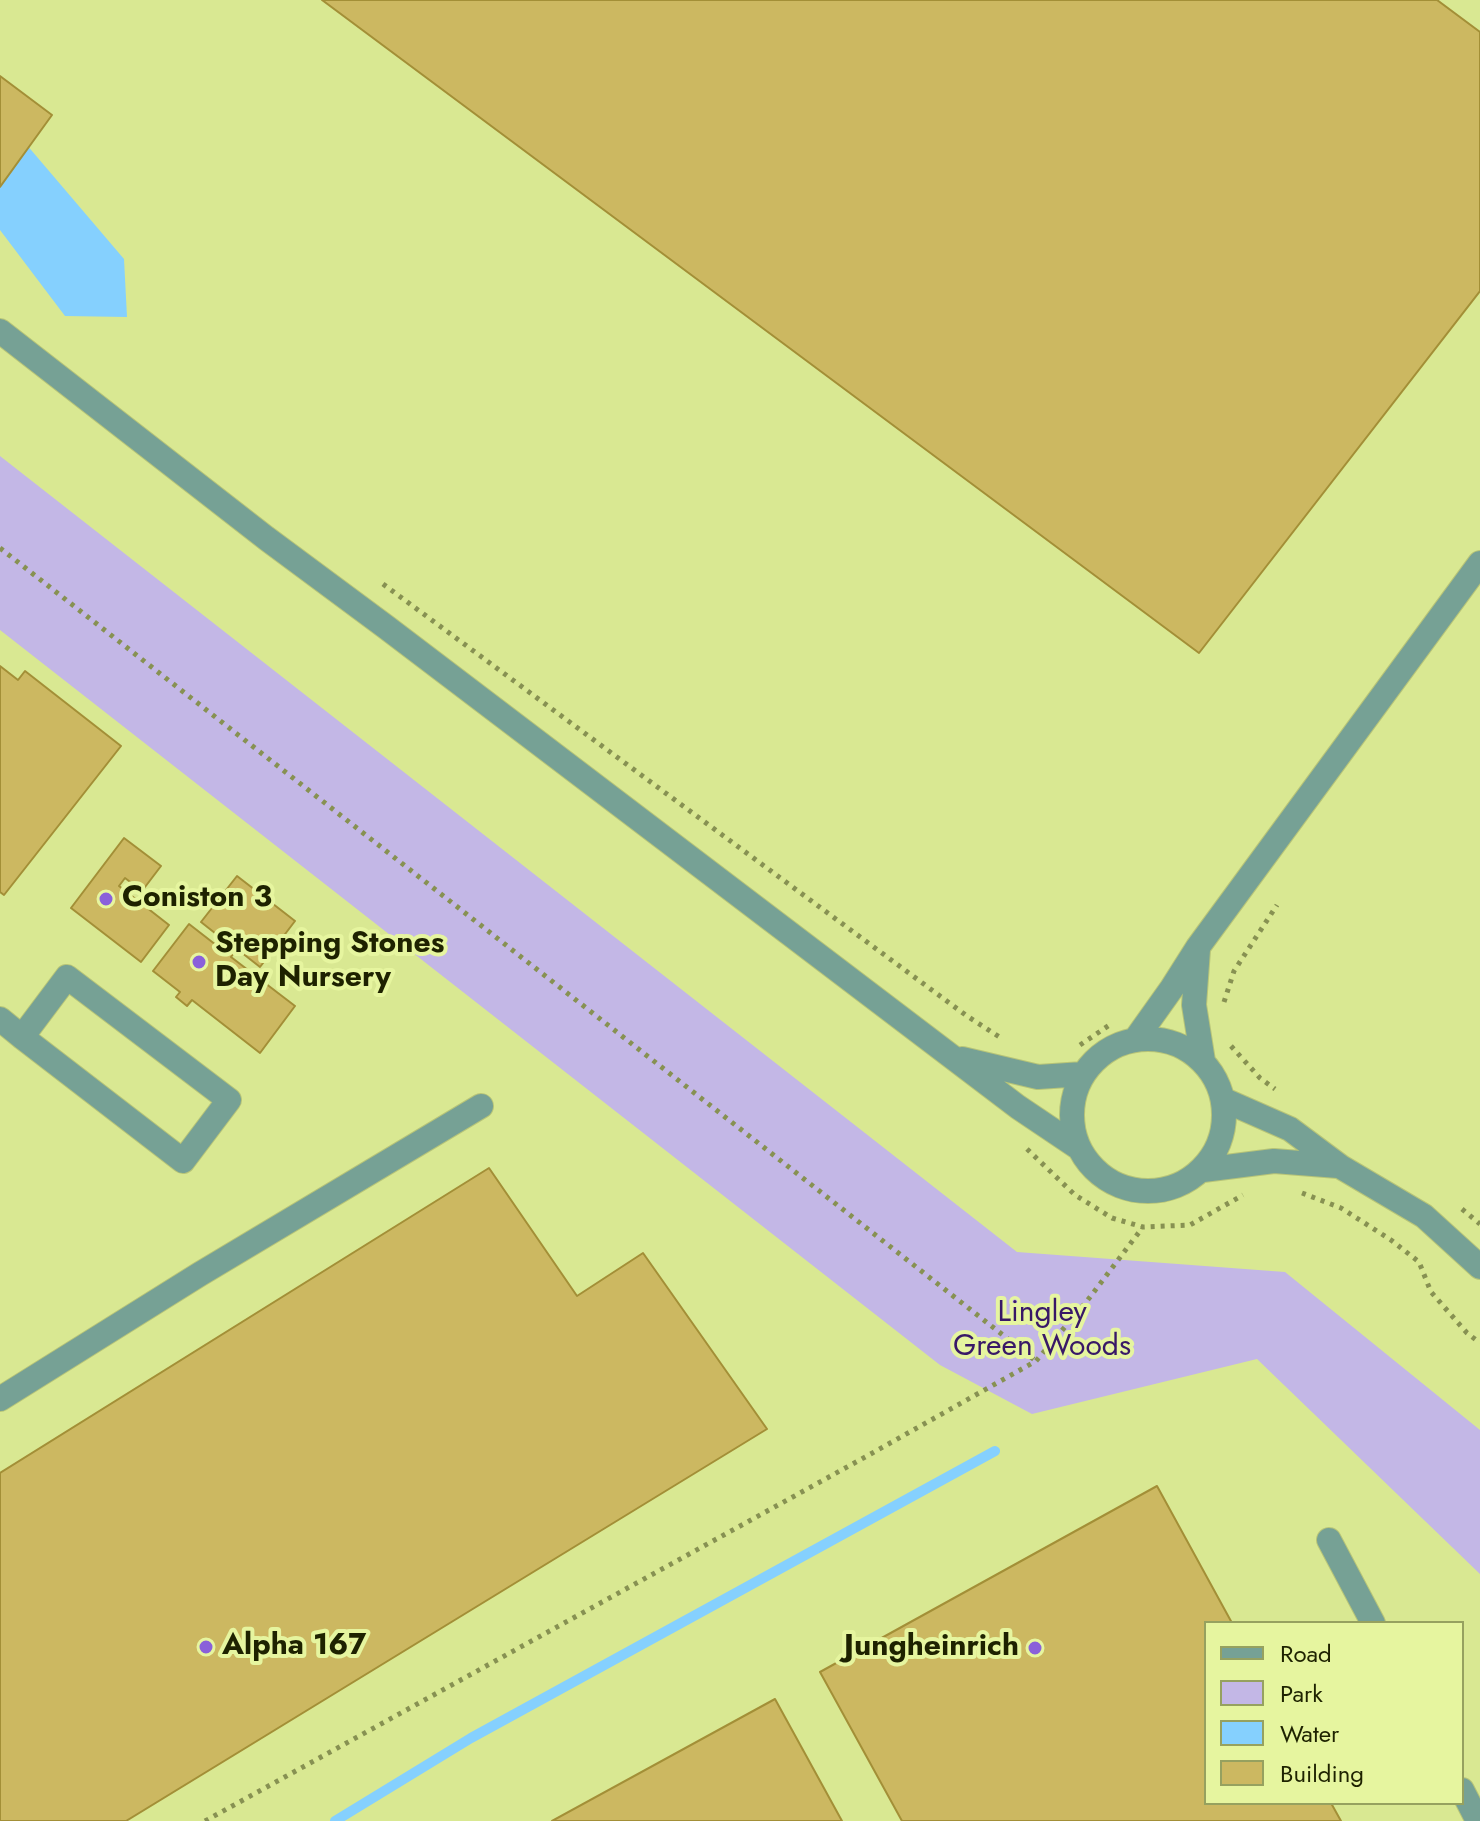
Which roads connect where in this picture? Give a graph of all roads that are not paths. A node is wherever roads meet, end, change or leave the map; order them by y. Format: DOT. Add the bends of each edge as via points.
graph roads {
  1 [pos="0,331"];
  2 [pos="1480,563"];
  3 [pos="1198,947"];
  4 [pos="0,1019"];
  5 [pos="22,1037"];
  6 [pos="1135,1040"];
  7 [pos="952,1056"];
  8 [pos="1203,1061"];
  9 [pos="1083,1074"];
  10 [pos="1224,1100"];
  11 [pos="481,1106"];
  12 [pos="1079,1148"];
  13 [pos="1341,1167"];
  14 [pos="1203,1170"];
  15 [pos="1480,1267"];
  16 [pos="0,1399"];
  17 [pos="1329,1540"];
  18 [pos="1372,1621"];
  19 [pos="1464,1794"];
  20 [pos="1478,1821"];
  1 -- 7 [label="street"];
  2 -- 3 [label="street"];
  3 -- 6 [label="street"];
  3 -- 8 [label="street" via="1194,1005"];
  4 -- 5 [label="street"];
  5 -- 5 [label="street" via="183,1161 229,1100 67,977"];
  6 -- 8 [label="street" via="1160,1039"];
  6 -- 9 [label="street" via="1100,1055"];
  7 -- 9 [label="street" via="1038,1077"];
  7 -- 12 [label="street"];
  8 -- 10 [label="street"];
  9 -- 12 [label="street" via="1073,1098 1072,1124"];
  10 -- 13 [label="street" via="1290,1129"];
  10 -- 14 [label="street" via="1225,1125 1218,1149"];
  11 -- 16 [label="street"];
  12 -- 14 [label="street" via="1093,1169 1135,1192 1159,1192"];
  13 -- 14 [label="street" via="1274,1161"];
  13 -- 15 [label="street" via="1424,1216"];
  17 -- 18 [label="street"];
  19 -- 20 [label="street"];
}
